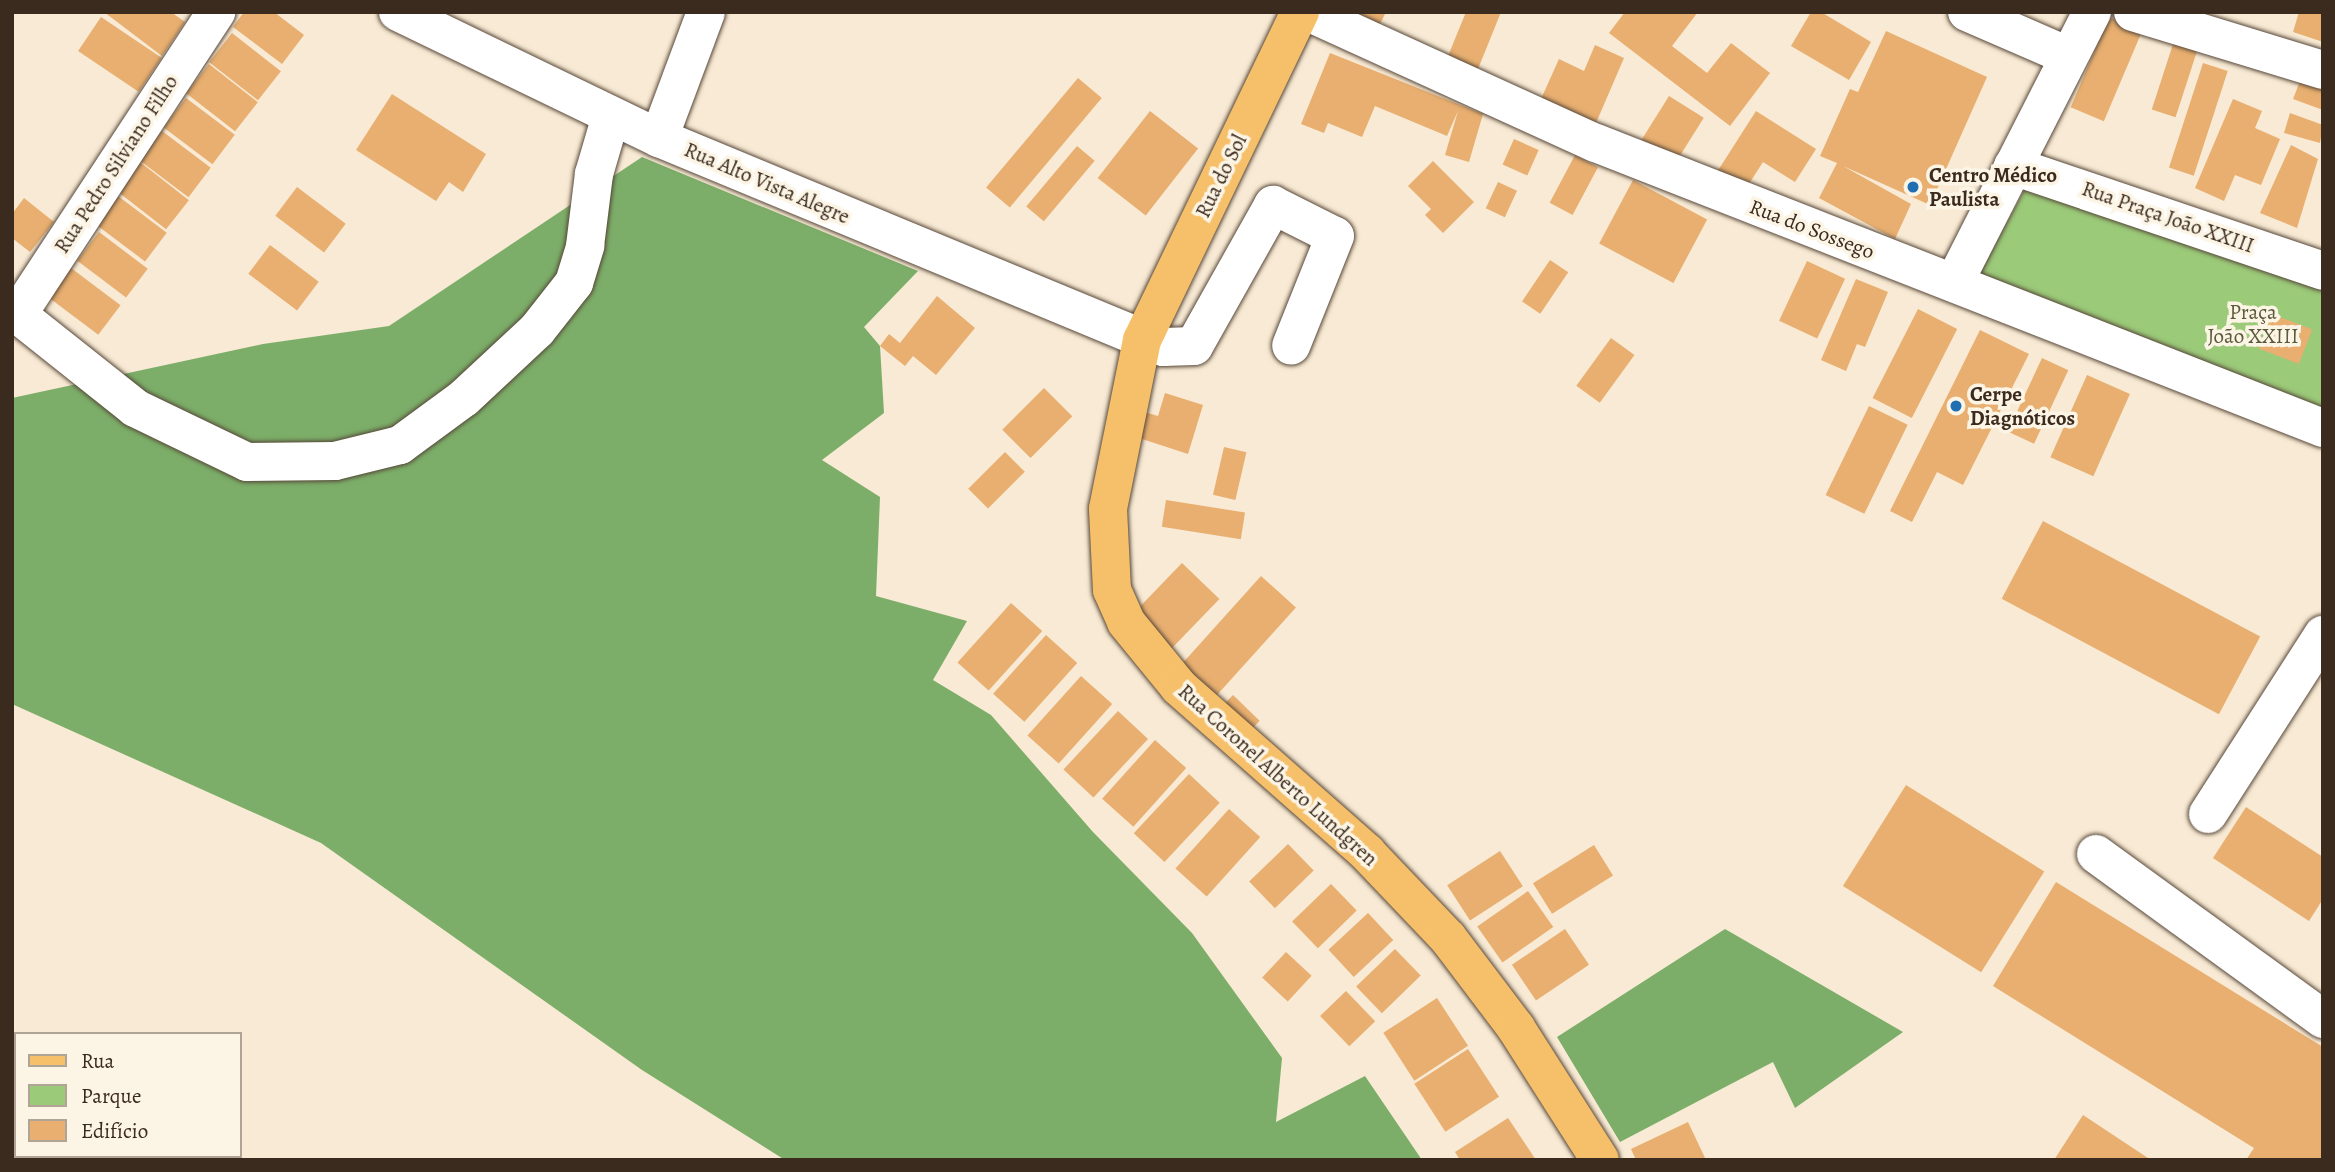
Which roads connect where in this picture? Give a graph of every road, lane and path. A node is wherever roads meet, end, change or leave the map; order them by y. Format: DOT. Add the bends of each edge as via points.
graph roads {
  1 [pos="216,12"];
  2 [pos="398,12"];
  3 [pos="706,12"];
  4 [pos="1300,12"];
  5 [pos="1308,12"];
  6 [pos="1967,12"];
  7 [pos="2092,12"];
  8 [pos="2133,12"];
  9 [pos="2068,56"];
  10 [pos="2323,70"];
  11 [pos="611,116"];
  12 [pos="659,138"];
  13 [pos="2013,166"];
  14 [pos="2323,271"];
  15 [pos="1954,282"];
  16 [pos="14,313"];
  17 [pos="1152,344"];
  18 [pos="1292,346"];
  19 [pos="2323,428"];
  20 [pos="2323,635"];
  21 [pos="2208,814"];
  22 [pos="2096,855"];
  23 [pos="2323,1019"];
  24 [pos="1600,1160"];
  1 -- 16 [label="street, Rua Pedro Silviano Filho"];
  2 -- 11 [label="street, Rua Alto Vista Alegre"];
  3 -- 12 [label="street"];
  4 -- 17 [label="main road, Rua do Sol"];
  5 -- 15 [label="street, Rua do Sossego" via="1596,143"];
  6 -- 9 [label="street"];
  7 -- 9 [label="street"];
  8 -- 10 [label="street"];
  9 -- 13 [label="street"];
  11 -- 12 [label="street, Rua Alto Vista Alegre"];
  11 -- 16 [label="street" via="594,174 575,283 537,330 464,398 400,445 335,461 247,462 135,408"];
  12 -- 17 [label="street, Rua Alto Vista Alegre"];
  13 -- 14 [label="street, Rua Praça João XXIII"];
  13 -- 15 [label="street"];
  15 -- 19 [label="street, Rua do Sossego"];
  17 -- 18 [label="street" via="1194,346 1273,205 1335,236"];
  17 -- 24 [label="main road, Rua Coronel Alberto Lundgren" via="1108,509 1112,590 1126,622 1179,687 1367,853 1448,938 1517,1028"];
  20 -- 21 [label="street"];
  22 -- 23 [label="street"];
}
